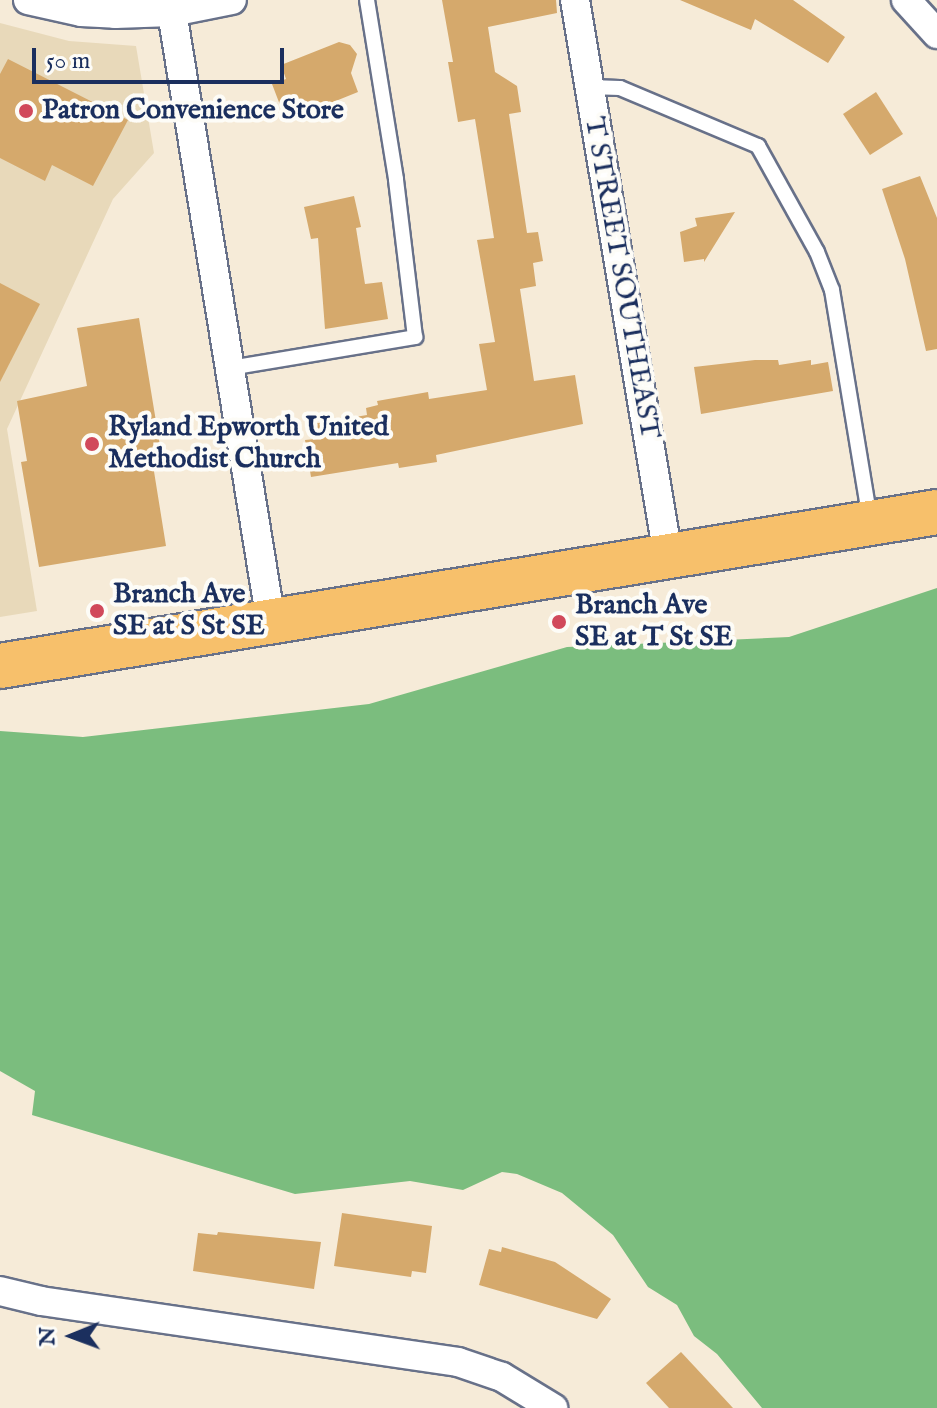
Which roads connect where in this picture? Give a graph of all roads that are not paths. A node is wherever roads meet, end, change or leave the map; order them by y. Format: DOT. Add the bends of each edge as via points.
graph roads {
  1 [pos="28,0"];
  2 [pos="232,0"];
  3 [pos="367,0"];
  4 [pos="575,0"];
  5 [pos="906,0"];
  6 [pos="172,12"];
  7 [pos="937,34"];
  8 [pos="589,87"];
  9 [pos="230,368"];
  10 [pos="937,512"];
  11 [pos="870,523"];
  12 [pos="668,556"];
  13 [pos="271,622"];
  14 [pos="0,666"];
  15 [pos="0,1291"];
  16 [pos="553,1408"];
  1 -- 6 [label="street" via="81,12"];
  2 -- 6 [label="street"];
  3 -- 9 [label="lane" via="415,337"];
  4 -- 8 [label="street, T STREET SOUTHEAST"];
  5 -- 7 [label="street"];
  6 -- 9 [label="street"];
  8 -- 11 [label="lane" via="620,88 758,146 817,252 832,290"];
  8 -- 12 [label="street, T STREET SOUTHEAST"];
  9 -- 13 [label="street"];
  10 -- 11 [label="highway"];
  11 -- 12 [label="highway"];
  12 -- 13 [label="highway"];
  13 -- 14 [label="highway"];
  15 -- 16 [label="street" via="458,1362 502,1377"];
}
